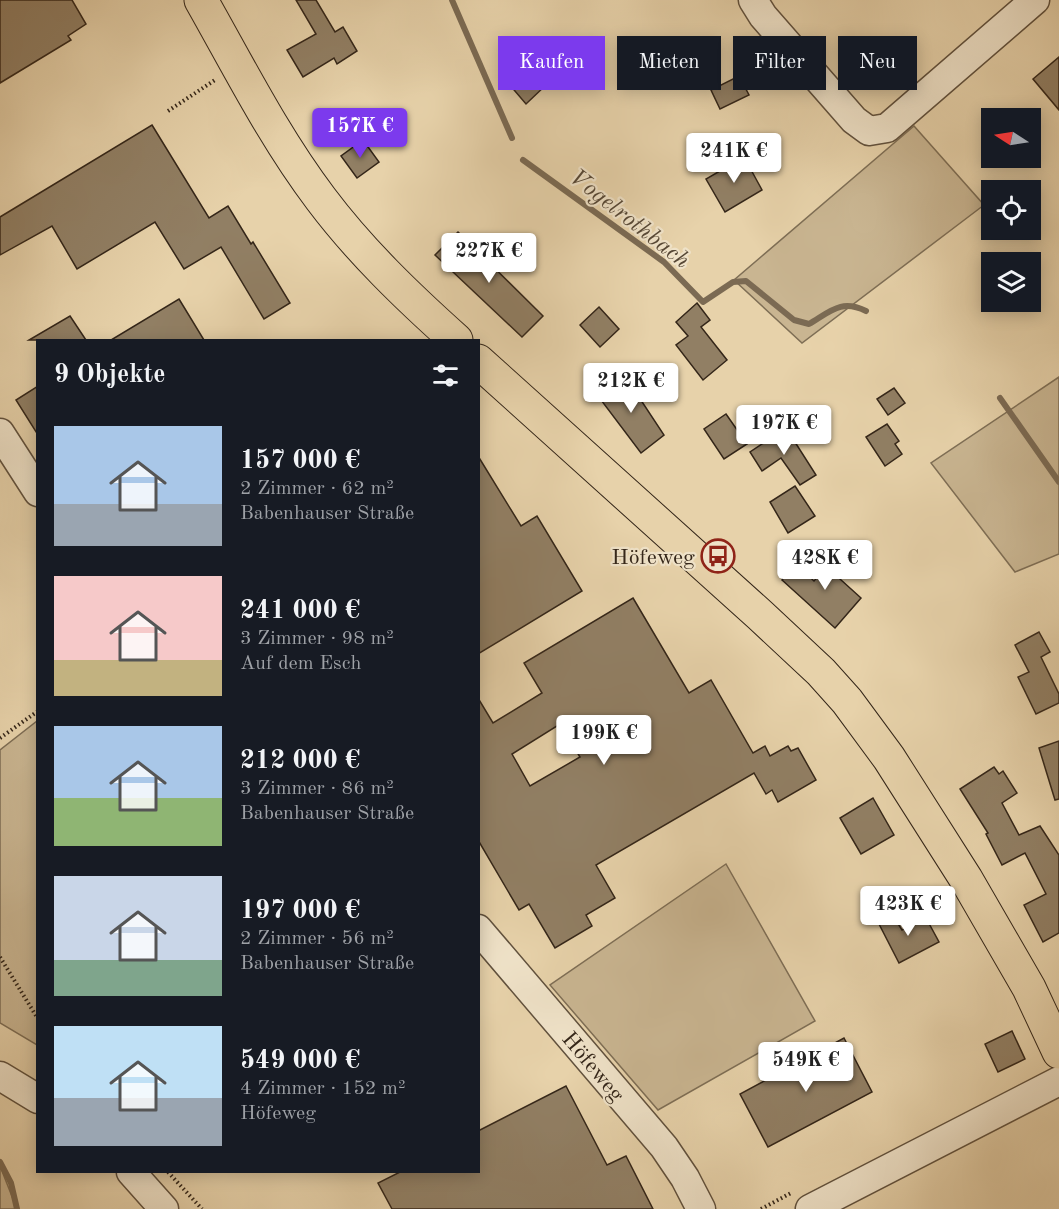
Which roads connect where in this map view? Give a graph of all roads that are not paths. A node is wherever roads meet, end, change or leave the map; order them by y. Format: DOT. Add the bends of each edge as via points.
graph roads {
  1 [pos="201,0"];
  2 [pos="753,0"];
  3 [pos="1035,0"];
  4 [pos="455,339"];
  5 [pos="480,364"];
  6 [pos="0,433"];
  7 [pos="36,489"];
  8 [pos="480,931"];
  9 [pos="1059,1052"];
  10 [pos="0,1077"];
  11 [pos="1059,1081"];
  12 [pos="36,1098"];
  13 [pos="132,1173"];
  14 [pos="164,1209"];
  15 [pos="701,1209"];
  16 [pos="810,1209"];
  1 -- 4 [label="main road" via="282,141 321,200 356,242"];
  2 -- 3 [label="street" via="854,120 869,131 886,128"];
  5 -- 9 [label="main road" via="777,630 847,701 889,758 966,879 1029,988"];
  6 -- 7 [label="street"];
  8 -- 15 [label="street, Höfeweg" via="664,1147"];
  10 -- 12 [label="street"];
  11 -- 16 [label="street"];
  13 -- 14 [label="street"];
}
